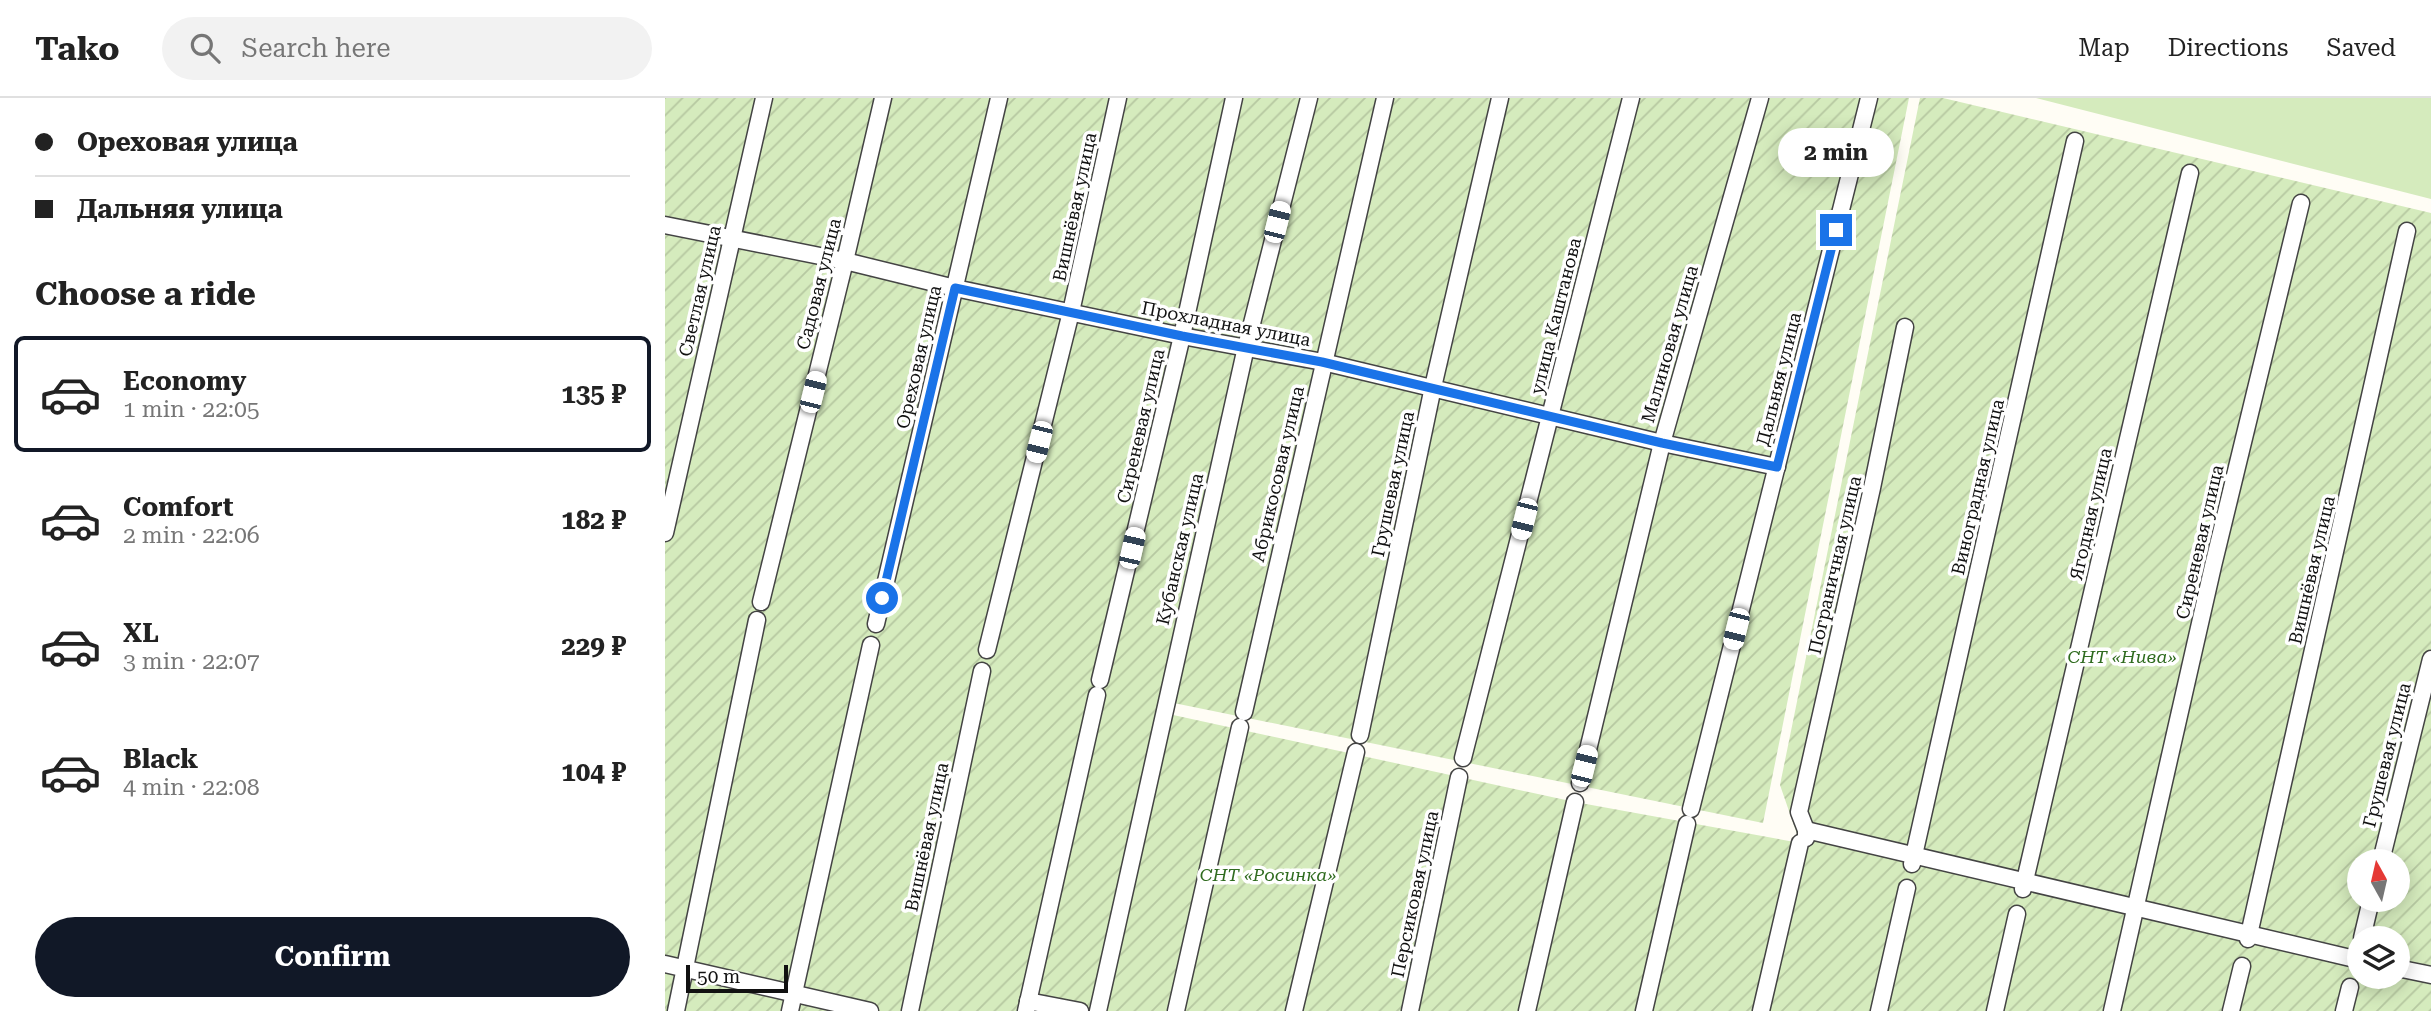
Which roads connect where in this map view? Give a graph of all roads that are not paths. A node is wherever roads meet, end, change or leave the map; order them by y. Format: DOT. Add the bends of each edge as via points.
graph roads {
  1 [pos="764,98"];
  2 [pos="883,98"];
  3 [pos="999,98"];
  4 [pos="1118,98"];
  5 [pos="1234,98"];
  6 [pos="1309,98"];
  7 [pos="1385,98"];
  8 [pos="1500,98"];
  9 [pos="1631,98"];
  10 [pos="1760,98"];
  11 [pos="1869,98"];
  12 [pos="2075,141"];
  13 [pos="2190,173"];
  14 [pos="2301,203"];
  15 [pos="665,225"];
  16 [pos="2407,231"];
  17 [pos="731,239"];
  18 [pos="845,261"];
  19 [pos="955,288"];
  20 [pos="1071,312"];
  21 [pos="1905,327"];
  22 [pos="1182,336"];
  23 [pos="1245,347"];
  24 [pos="1322,362"];
  25 [pos="1433,387"];
  26 [pos="1551,417"];
  27 [pos="1662,443"];
  28 [pos="1777,467"];
  29 [pos="665,533"];
  30 [pos="761,602"];
  31 [pos="757,620"];
  32 [pos="876,624"];
  33 [pos="871,645"];
  34 [pos="987,650"];
  35 [pos="2431,659"];
  36 [pos="982,671"];
  37 [pos="1360,735"];
  38 [pos="1464,753"];
  39 [pos="1355,760"];
  40 [pos="1458,781"];
  41 [pos="1580,783"];
  42 [pos="1574,810"];
  43 [pos="1804,837"];
  44 [pos="2384,849"];
  45 [pos="1915,854"];
  46 [pos="2024,886"];
  47 [pos="1907,888"];
  48 [pos="2138,899"];
  49 [pos="2017,914"];
  50 [pos="2248,936"];
  51 [pos="2347,956"];
  52 [pos="665,964"];
  53 [pos="2242,966"];
  54 [pos="685,969"];
  55 [pos="2410,971"];
  56 [pos="2431,975"];
  57 [pos="2350,989"];
  58 [pos="794,994"];
  59 [pos="1027,1006"];
  60 [pos="676,1011"];
  61 [pos="790,1011"];
  62 [pos="870,1011"];
  63 [pos="910,1011"];
  64 [pos="1080,1011"];
  65 [pos="1098,1011"];
  66 [pos="1176,1011"];
  67 [pos="1294,1011"];
  68 [pos="1410,1011"];
  69 [pos="1527,1011"];
  70 [pos="1644,1011"];
  71 [pos="1761,1011"];
  72 [pos="1879,1011"];
  73 [pos="1995,1011"];
  74 [pos="2112,1011"];
  75 [pos="2231,1011"];
  76 [pos="2344,1011"];
  1 -- 17 [label="street, Светлая улица"];
  2 -- 18 [label="street, Садовая улица"];
  3 -- 19 [label="street, Ореховая улица"];
  4 -- 20 [label="street, Вишнёвая улица"];
  5 -- 22 [label="street, Сиреневая улица"];
  6 -- 23 [label="street, Кубанская улица"];
  7 -- 24 [label="street, Абрикосовая улица"];
  8 -- 25 [label="street, Грушевая улица"];
  9 -- 26 [label="street, улица Каштанова"];
  10 -- 27 [label="street, Малиновая улица"];
  11 -- 28 [label="street, Дальняя улица"];
  12 -- 45 [label="street, Виноградная улица"];
  13 -- 46 [label="street, Ягодная улица"];
  14 -- 48 [label="street, Сиреневая улица"];
  15 -- 17 [label="street, Прохладная улица"];
  16 -- 50 [label="street, Вишнёвая улица"];
  17 -- 18 [label="street, Прохладная улица"];
  17 -- 29 [label="street, Светлая улица"];
  18 -- 19 [label="street, Прохладная улица"];
  18 -- 30 [label="street, Садовая улица"];
  19 -- 20 [label="street, Прохладная улица"];
  19 -- 32 [label="street, Ореховая улица"];
  20 -- 22 [label="street, Прохладная улица"];
  20 -- 34 [label="street, Вишнёвая улица"];
  21 -- 43 [label="street, Пограничная улица" via="1799,811"];
  22 -- 23 [label="street, Прохладная улица"];
  22 -- 59 [label="street, Сиреневая улица"];
  23 -- 24 [label="street, Прохладная улица"];
  23 -- 65 [label="street, Кубанская улица"];
  24 -- 25 [label="street, Прохладная улица"];
  24 -- 66 [label="street, Абрикосовая улица"];
  25 -- 26 [label="street, Прохладная улица"];
  25 -- 37 [label="street, Грушевая улица"];
  26 -- 27 [label="street, Прохладная улица"];
  26 -- 38 [label="street, улица Каштанова"];
  27 -- 28 [label="street, Прохладная улица"];
  27 -- 41 [label="street, Малиновая улица"];
  28 -- 70 [label="street, Дальняя улица"];
  31 -- 54 [label="street"];
  33 -- 58 [label="street"];
  35 -- 44 [label="street, Грушевая улица"];
  36 -- 63 [label="street, Вишнёвая улица"];
  39 -- 67 [label="street"];
  40 -- 68 [label="street, Персиковая улица"];
  42 -- 69 [label="street"];
  43 -- 45 [label="street"];
  43 -- 71 [label="street"];
  45 -- 46 [label="street"];
  46 -- 48 [label="street"];
  47 -- 72 [label="street"];
  48 -- 50 [label="street"];
  48 -- 74 [label="street, Сиреневая улица"];
  49 -- 73 [label="street"];
  50 -- 51 [label="street"];
  52 -- 54 [label="street"];
  53 -- 75 [label="street"];
  54 -- 58 [label="street"];
  54 -- 60 [label="street"];
  55 -- 56 [label="street"];
  57 -- 76 [label="street"];
  58 -- 61 [label="street"];
  58 -- 62 [label="street"];
  59 -- 64 [label="street"];
}
